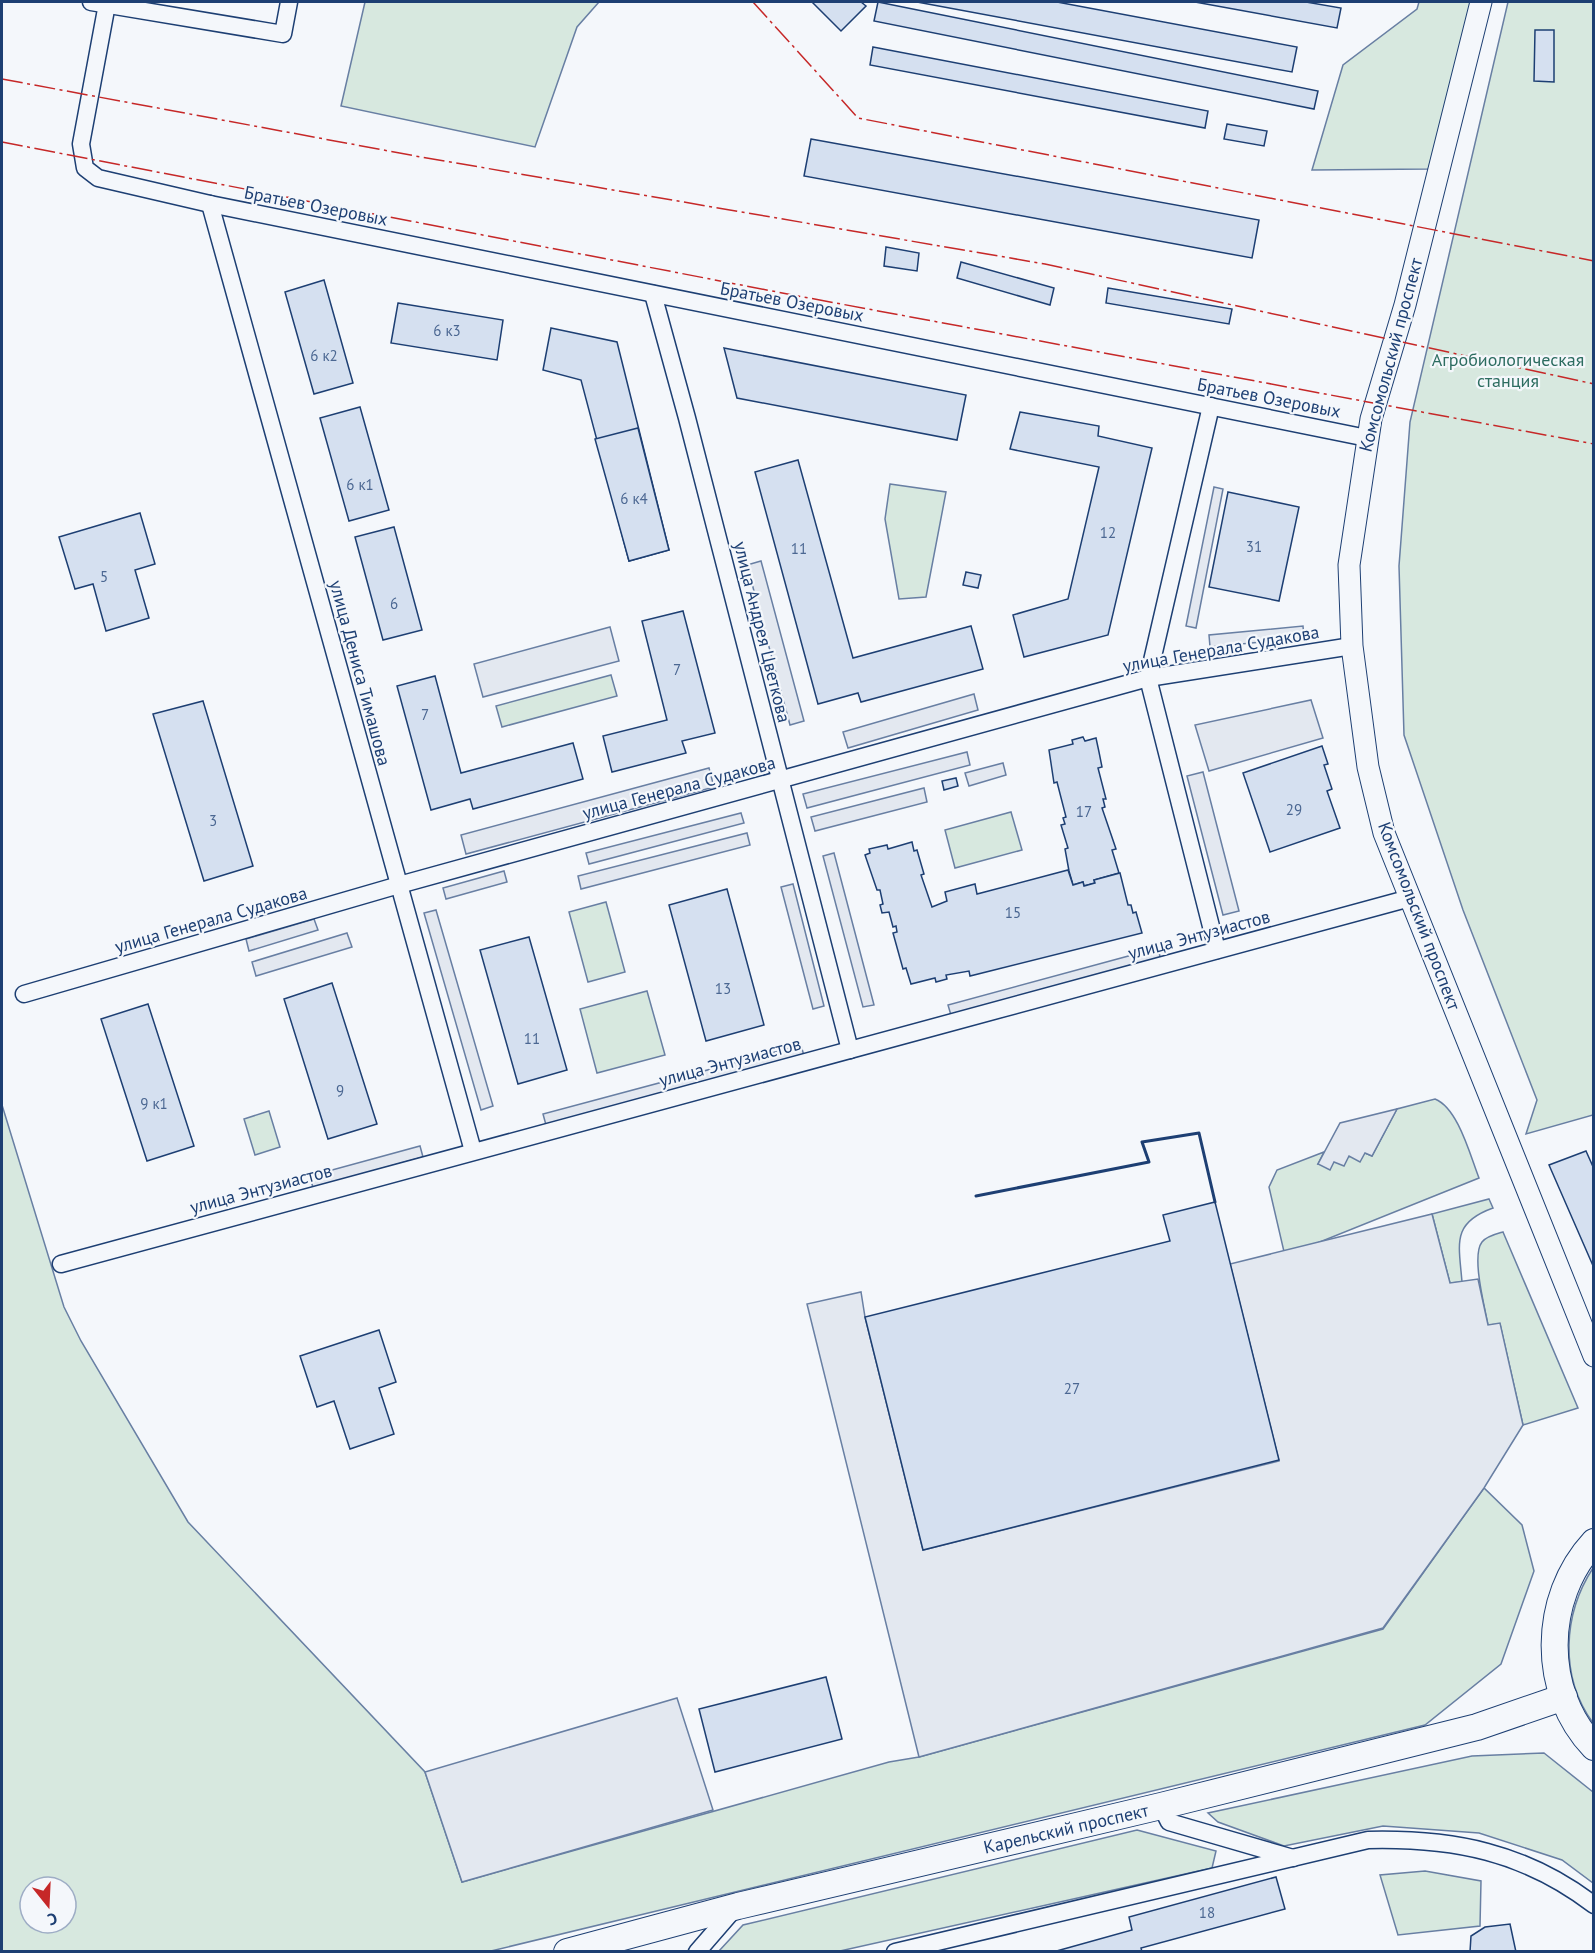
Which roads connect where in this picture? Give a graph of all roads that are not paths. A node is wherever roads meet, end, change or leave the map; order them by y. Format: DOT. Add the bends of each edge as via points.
graph roads {
  1 [pos="289,2"];
  2 [pos="1481,2"];
  3 [pos="99,3"];
  4 [pos="210,204"];
  5 [pos="653,294"];
  6 [pos="1211,406"];
  7 [pos="1367,438"];
  8 [pos="1352,646"];
  9 [pos="1148,678"];
  10 [pos="780,780"];
  11 [pos="399,885"];
  12 [pos="1410,898"];
  13 [pos="1217,950"];
  14 [pos="24,994"];
  15 [pos="850,1050"];
  16 [pos="473,1151"];
  17 [pos="61,1264"];
  18 [pos="1593,1356"];
  19 [pos="1593,1542"];
  20 [pos="1564,1697"];
  21 [pos="1593,1747"];
  22 [pos="1161,1806"];
  23 [pos="1294,1858"];
  24 [pos="1593,1905"];
  25 [pos="738,1906"];
  26 [pos="567,1952"];
  27 [pos="698,1952"];
  28 [pos="895,1952"];
  1 -- 3 [label="street" via="283,34"];
  2 -- 7 [label="street, Комсомольский проспект" via="1405,305"];
  3 -- 4 [label="street, Братьев Озеровых" via="81,144 85,168 98,178"];
  4 -- 5 [label="street, Братьев Озеровых"];
  4 -- 11 [label="street, улица Дениса Тимашова"];
  5 -- 6 [label="street, Братьев Озеровых"];
  5 -- 10 [label="street, улица Андрея Цветкова"];
  6 -- 7 [label="street, Братьев Озеровых"];
  6 -- 9 [label="street"];
  7 -- 8 [label="street, Комсомольский проспект" via="1349,566"];
  8 -- 9 [label="street, улица Генерала Судакова"];
  8 -- 12 [label="street, Комсомольский проспект" via="1368,767 1384,833"];
  9 -- 10 [label="street, улица Генерала Судакова"];
  9 -- 13 [label="street"];
  10 -- 11 [label="street, улица Генерала Судакова"];
  10 -- 15 [label="street, улица Андрея Цветкова"];
  11 -- 14 [label="street, улица Генерала Судакова"];
  11 -- 16 [label="street, улица Дениса Тимашова"];
  12 -- 13 [label="street, улица Энтузиастов"];
  12 -- 18 [label="street, Комсомольский проспект"];
  13 -- 15 [label="street, улица Энтузиастов"];
  15 -- 16 [label="street, улица Энтузиастов"];
  16 -- 17 [label="street, улица Энтузиастов"];
  19 -- 20 [label="main road" via="1583,1554 1557,1609 1553,1655"];
  20 -- 21 [label="main road" via="1581,1734"];
  20 -- 22 [label="main road, Карельский проспект" via="1477,1727"];
  22 -- 23 [label="street" via="1169,1822"];
  22 -- 25 [label="main road, Карельский проспект"];
  23 -- 24 [label="street" via="1368,1840 1448,1842 1493,1852 1535,1868"];
  23 -- 28 [label="street"];
  25 -- 26 [label="main road, Карельский проспект"];
  25 -- 27 [label="street"];
}
